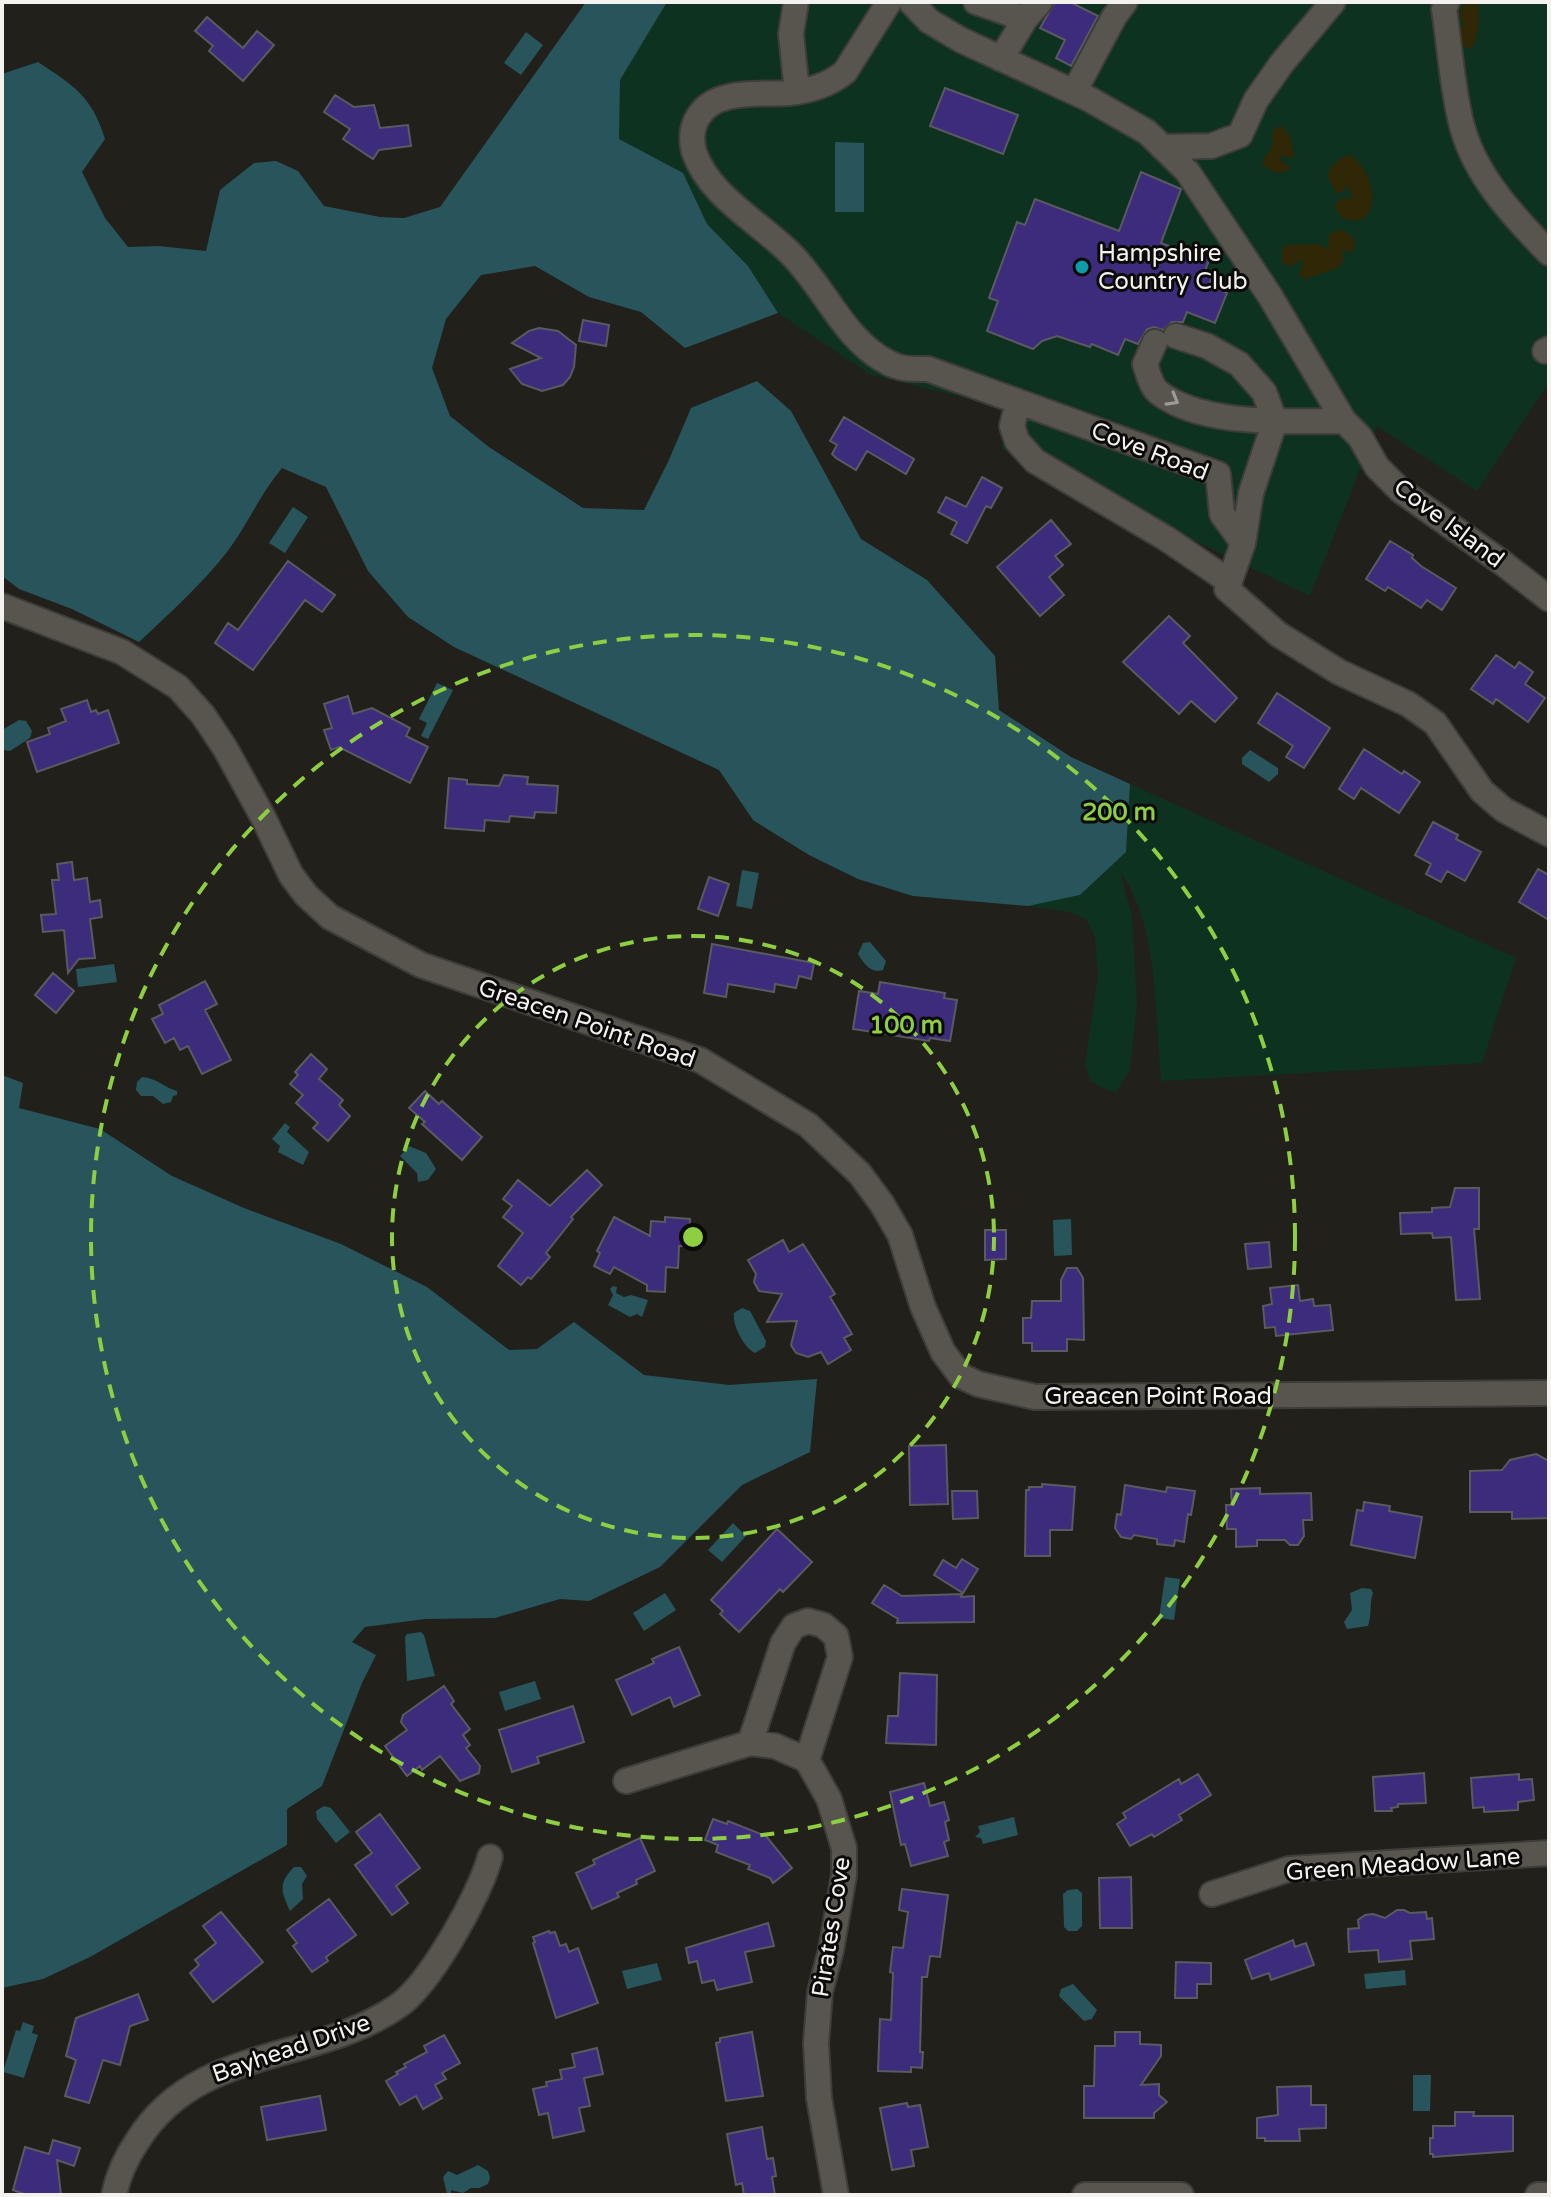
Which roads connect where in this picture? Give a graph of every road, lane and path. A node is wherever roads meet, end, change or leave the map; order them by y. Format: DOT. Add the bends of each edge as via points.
graph roads {
  1 [pos="796,2"];
  2 [pos="889,2"];
  3 [pos="911,2"];
  4 [pos="976,2"];
  5 [pos="1125,2"];
  6 [pos="1333,2"];
  7 [pos="1447,2"];
  8 [pos="1033,10"];
  9 [pos="1001,59"];
  10 [pos="797,92"];
  11 [pos="1074,92"];
  12 [pos="1162,147"];
  13 [pos="1549,253"];
  14 [pos="1018,402"];
  15 [pos="1275,421"];
  16 [pos="1352,429"];
  17 [pos="1243,543"];
  18 [pos="1230,582"];
  19 [pos="1549,599"];
  20 [pos="2,606"];
  21 [pos="1549,834"];
  22 [pos="1549,1393"];
  23 [pos="750,1743"];
  24 [pos="807,1760"];
  25 [pos="626,1781"];
  26 [pos="1549,1853"];
  27 [pos="490,1857"];
  28 [pos="1212,1894"];
  29 [pos="114,2195"];
  30 [pos="836,2195"];
  31 [pos="1085,2195"];
  32 [pos="1181,2195"];
  33 [pos="1538,2195"];
  34 [pos="1549,2195"];
  1 -- 10 [label="street" via="791,34"];
  2 -- 10 [label="street" via="845,72 834,81"];
  3 -- 9 [label="street" via="929,21"];
  4 -- 8 [label="street"];
  5 -- 11 [label="street"];
  6 -- 12 [label="street" via="1256,100 1240,135 1211,146"];
  7 -- 13 [label="street" via="1462,127 1482,173 1513,217"];
  8 -- 9 [label="street"];
  9 -- 11 [label="street"];
  10 -- 14 [label="street, Cove Road" via="725,98 699,115 692,132 694,152 714,186 792,255 868,349 907,370 928,369"];
  11 -- 12 [label="street" via="1147,132"];
  12 -- 16 [label="street" via="1187,171"];
  14 -- 17 [label="street, Cove Road" via="1218,474 1222,514"];
  14 -- 18 [label="street" via="1012,426 1017,441 1035,461"];
  15 -- 15 [label="street, one-way" via="1264,392 1239,364 1207,346 1165,339 1145,364 1156,390 1188,409"];
  15 -- 16 [label="street"];
  15 -- 17 [label="street" via="1251,493"];
  16 -- 19 [label="street, Cove Island" via="1400,490"];
  17 -- 18 [label="street"];
  18 -- 21 [label="street" via="1227,589 1278,634 1435,723 1482,791 1504,810"];
  20 -- 22 [label="street, Greacen Point Road" via="122,652 178,687 225,748 291,875 330,917 421,965 700,1060 808,1125 860,1174 882,1204 900,1235 943,1352 961,1376 1035,1397"];
  23 -- 24 [label="street" via="775,1746"];
  23 -- 24 [label="street" via="783,1643 794,1626 808,1621 823,1625 836,1636 840,1657"];
  23 -- 25 [label="street"];
  24 -- 30 [label="street, Pirates Cove" via="829,1799 844,1848 816,2043 819,2098"];
  26 -- 28 [label="street, Green Meadow Lane" via="1289,1869"];
  27 -- 29 [label="street, Bayhead Drive" via="445,1950 413,1993 356,2028 208,2076 175,2097 157,2112 128,2156"];
  31 -- 32 [label="street"];
  33 -- 34 [label="street"];
}
